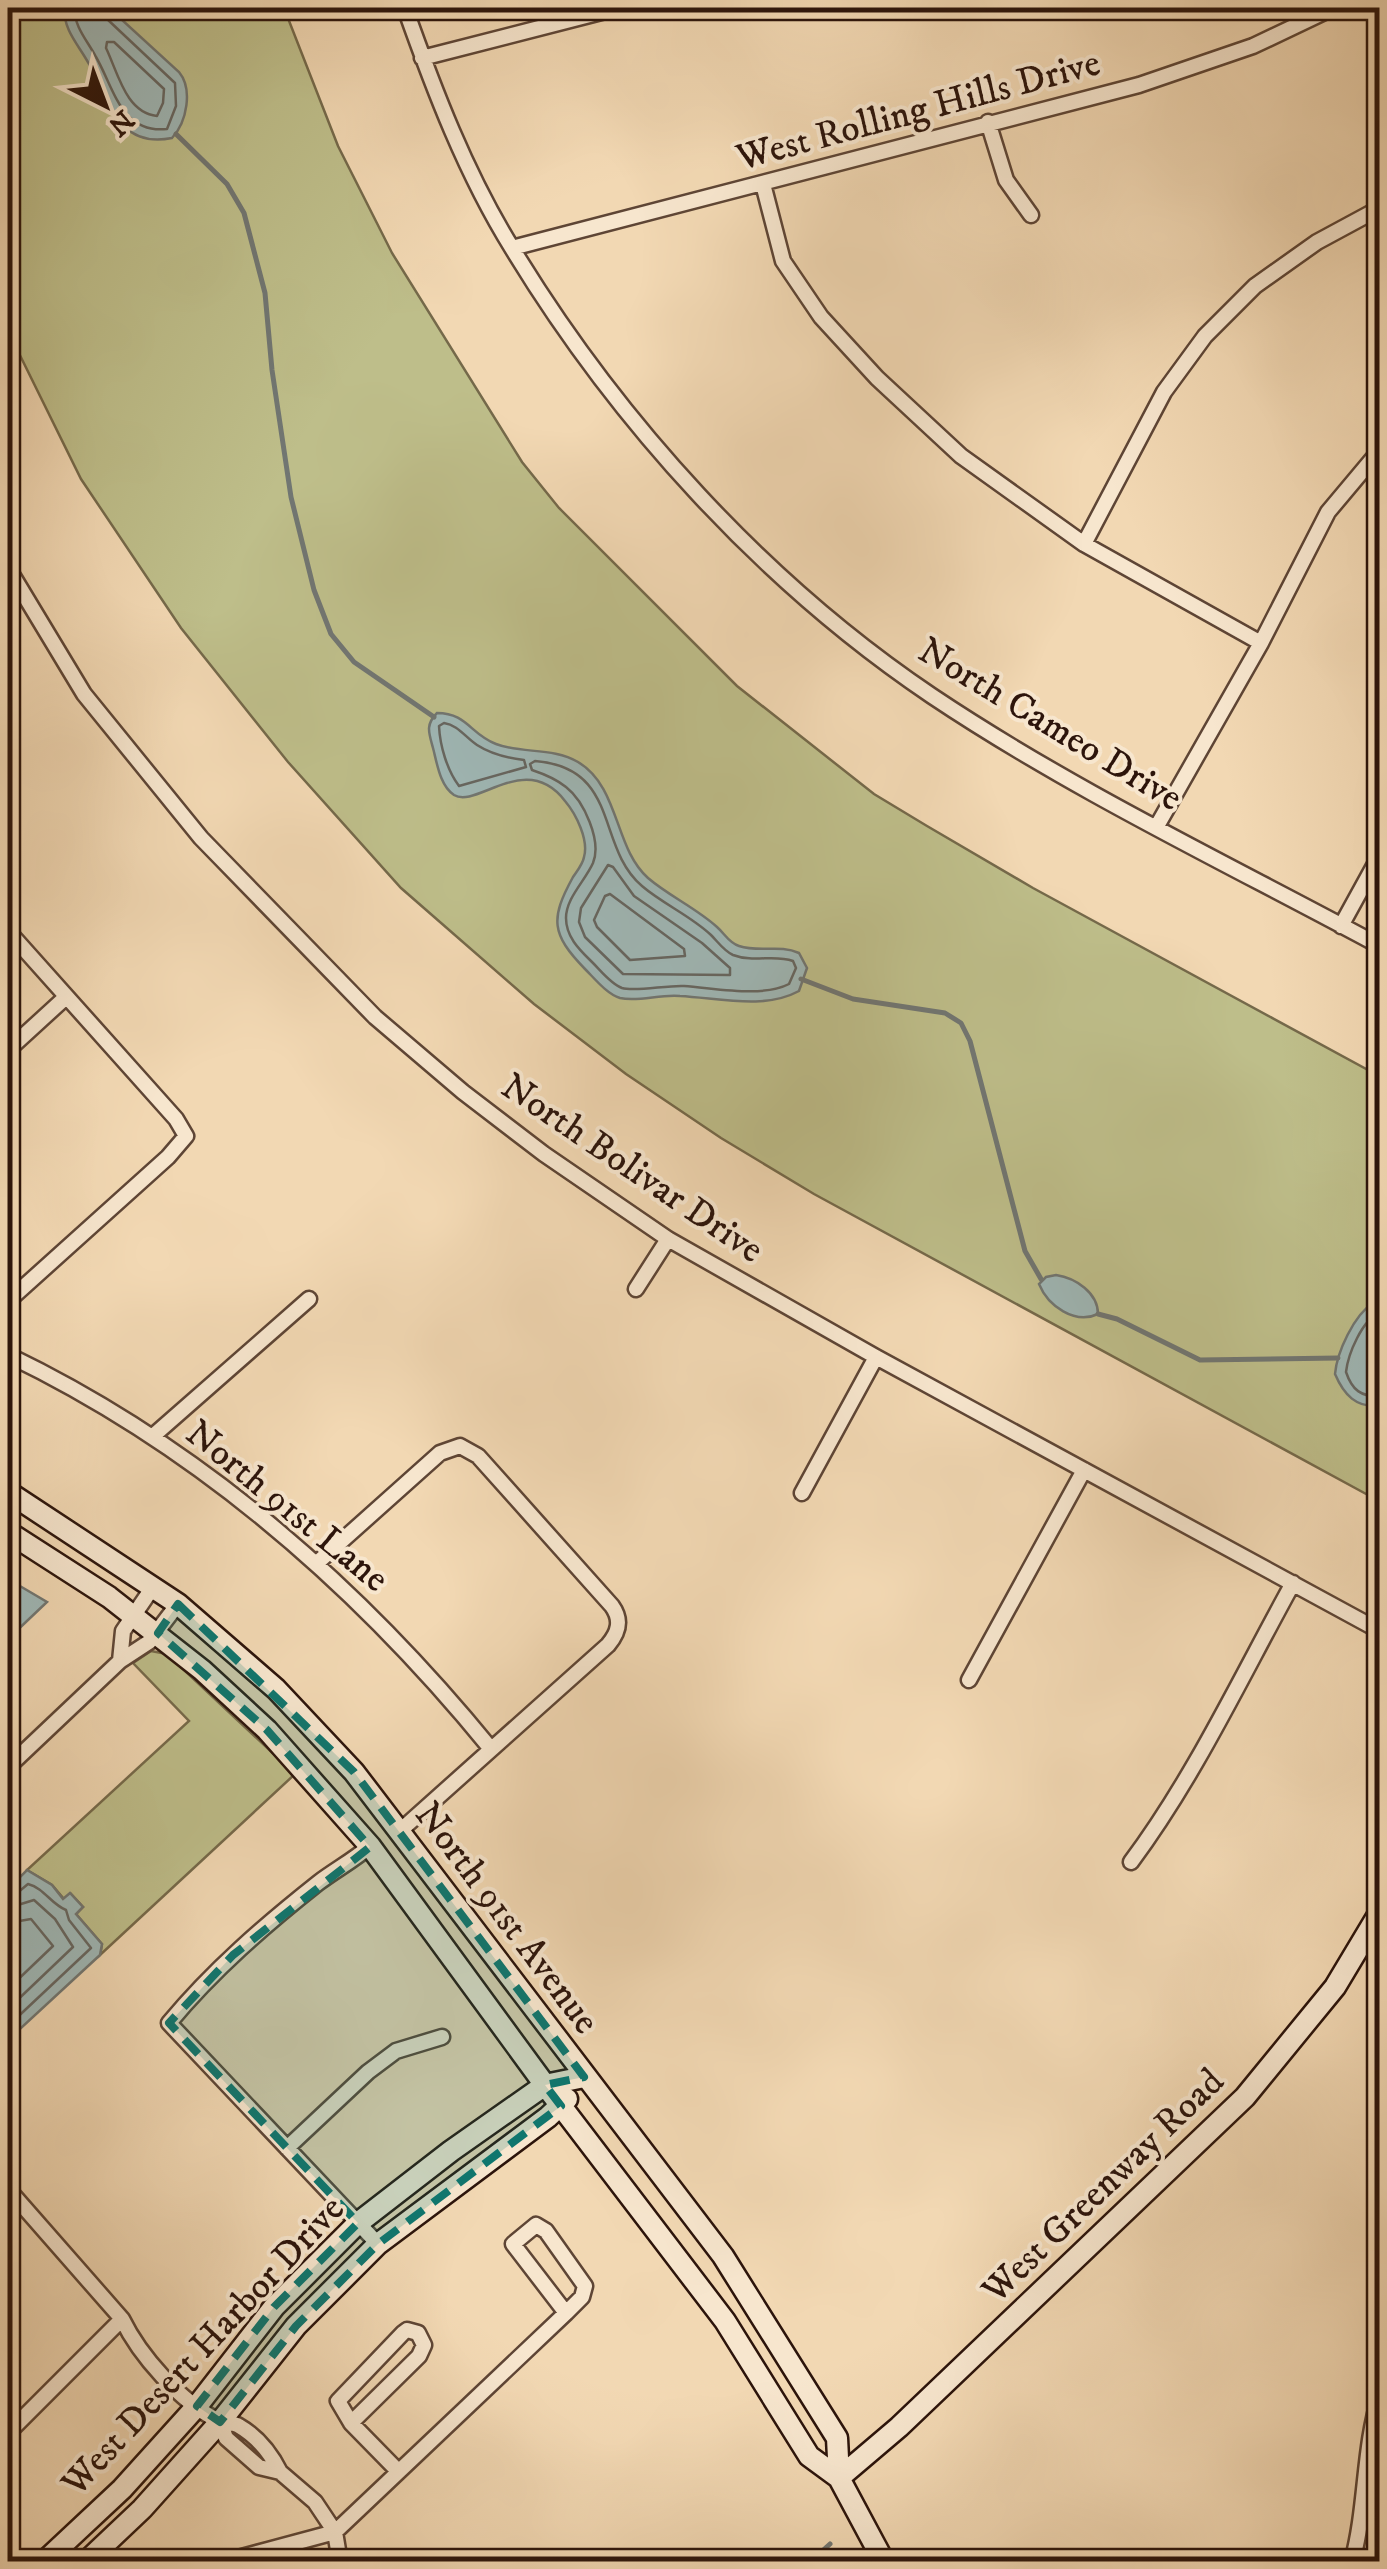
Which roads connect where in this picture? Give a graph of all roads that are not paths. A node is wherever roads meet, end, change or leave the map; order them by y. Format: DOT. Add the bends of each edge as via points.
graph roads {
  1 [pos="404,8"];
  2 [pos="617,8"];
  3 [pos="1333,8"];
  4 [pos="422,58"];
  5 [pos="988,122"];
  6 [pos="763,184"];
  7 [pos="1380,208"];
  8 [pos="1031,215"];
  9 [pos="512,248"];
  10 [pos="1380,450"];
  11 [pos="1084,544"];
  12 [pos="8,568"];
  13 [pos="1260,643"];
  14 [pos="1157,826"];
  15 [pos="1380,855"];
  16 [pos="1341,926"];
  17 [pos="8,931"];
  18 [pos="1380,946"];
  19 [pos="66,997"];
  20 [pos="8,1050"];
  21 [pos="668,1238"];
  22 [pos="636,1289"];
  23 [pos="309,1299"];
  24 [pos="8,1301"];
  25 [pos="8,1355"];
  26 [pos="876,1357"];
  27 [pos="152,1436"];
  28 [pos="1084,1470"];
  29 [pos="8,1492"];
  30 [pos="802,1492"];
  31 [pos="8,1532"];
  32 [pos="317,1563"];
  33 [pos="1293,1583"];
  34 [pos="153,1587"];
  35 [pos="178,1604"];
  36 [pos="134,1615"];
  37 [pos="1380,1630"];
  38 [pos="158,1633"];
  39 [pos="120,1661"];
  40 [pos="969,1680"];
  41 [pos="491,1750"];
  42 [pos="8,1767"];
  43 [pos="400,1830"];
  44 [pos="370,1846"];
  45 [pos="1131,1862"];
  46 [pos="1380,1912"];
  47 [pos="1371,1948"];
  48 [pos="442,2037"];
  49 [pos="584,2077"];
  50 [pos="545,2085"];
  51 [pos="562,2106"];
  52 [pos="287,2148"];
  53 [pos="8,2189"];
  54 [pos="358,2223"];
  55 [pos="378,2244"];
  56 [pos="566,2312"];
  57 [pos="122,2319"];
  58 [pos="1380,2395"];
  59 [pos="197,2406"];
  60 [pos="220,2422"];
  61 [pos="351,2423"];
  62 [pos="8,2433"];
  63 [pos="398,2471"];
  64 [pos="839,2478"];
  65 [pos="335,2532"];
  66 [pos="44,2562"];
  67 [pos="86,2562"];
  68 [pos="222,2562"];
  69 [pos="340,2562"];
  70 [pos="884,2562"];
  71 [pos="1352,2562"];
  1 -- 4 [label="street, North Cameo Drive"];
  2 -- 4 [label="street"];
  3 -- 5 [label="street, West Rolling Hills Drive" via="1253,46 1140,85"];
  4 -- 9 [label="street, North Cameo Drive"];
  5 -- 6 [label="street, West Rolling Hills Drive"];
  5 -- 8 [label="street" via="1006,180"];
  6 -- 9 [label="street, West Rolling Hills Drive"];
  6 -- 11 [label="street" via="783,261 822,317 961,456"];
  7 -- 11 [label="street" via="1255,286 1205,336 1164,392"];
  9 -- 14 [label="street, North Cameo Drive" via="615,398 764,561 929,694"];
  10 -- 13 [label="street" via="1328,512"];
  11 -- 13 [label="street"];
  12 -- 21 [label="street, North Bolivar Drive" via="84,694 201,838 312,954 463,1092"];
  13 -- 14 [label="street"];
  14 -- 16 [label="street, North Cameo Drive"];
  15 -- 16 [label="street"];
  16 -- 18 [label="street, North Cameo Drive"];
  17 -- 19 [label="street"];
  19 -- 20 [label="street"];
  19 -- 24 [label="street" via="186,1136"];
  21 -- 22 [label="street"];
  21 -- 26 [label="street, North Bolivar Drive"];
  23 -- 27 [label="street"];
  25 -- 27 [label="street, North 91st Lane"];
  26 -- 28 [label="street, North Bolivar Drive"];
  26 -- 30 [label="street"];
  27 -- 32 [label="street, North 91st Lane"];
  28 -- 33 [label="street, North Bolivar Drive"];
  28 -- 40 [label="street"];
  29 -- 34 [label="main road, North 91st Avenue"];
  31 -- 36 [label="main road, North 91st Avenue"];
  32 -- 41 [label="street, North 91st Lane" via="436,1682"];
  32 -- 41 [label="street" via="440,1454 460,1446 478,1456 612,1606 619,1625 608,1645"];
  33 -- 37 [label="street, North Bolivar Drive"];
  33 -- 45 [label="street" via="1195,1764"];
  34 -- 35 [label="main road, North 91st Avenue"];
  34 -- 36 [label="street"];
  35 -- 38 [label="street"];
  35 -- 43 [label="main road, North 91st Avenue" via="276,1689"];
  36 -- 38 [label="main road, North 91st Avenue"];
  36 -- 39 [label="street" via="122,1631"];
  38 -- 39 [label="street"];
  38 -- 44 [label="main road, North 91st Avenue" via="267,1730"];
  39 -- 42 [label="street"];
  41 -- 43 [label="street"];
  43 -- 49 [label="main road, North 91st Avenue"];
  44 -- 50 [label="main road, North 91st Avenue"];
  44 -- 52 [label="street" via="233,1956 169,2023"];
  46 -- 47 [label="main road, West Greenway Road"];
  47 -- 64 [label="main road, West Greenway Road" via="1245,2097"];
  48 -- 52 [label="street" via="396,2051"];
  49 -- 50 [label="main road, West Desert Harbor Drive"];
  49 -- 51 [label="main road, West Desert Harbor Drive"];
  49 -- 64 [label="main road, North 91st Avenue" via="753,2302 837,2438"];
  50 -- 51 [label="main road, North 91st Avenue"];
  50 -- 54 [label="main road, West Desert Harbor Drive"];
  51 -- 55 [label="main road, West Desert Harbor Drive"];
  51 -- 64 [label="main road, North 91st Avenue" via="722,2318 809,2456"];
  52 -- 54 [label="street"];
  53 -- 57 [label="street"];
  54 -- 55 [label="street"];
  54 -- 59 [label="main road, West Desert Harbor Drive" via="274,2307"];
  55 -- 60 [label="main road, West Desert Harbor Drive" via="296,2326"];
  56 -- 56 [label="street" via="513,2244 536,2225 585,2286"];
  56 -- 63 [label="street"];
  57 -- 59 [label="street" via="132,2339"];
  57 -- 62 [label="street"];
  58 -- 71 [label="street"];
  59 -- 60 [label="street"];
  59 -- 66 [label="main road, West Desert Harbor Drive"];
  60 -- 65 [label="street" via="237,2424 270,2453"];
  60 -- 67 [label="main road, West Desert Harbor Drive"];
  61 -- 61 [label="street" via="338,2401 403,2333 418,2333 424,2345 419,2356"];
  61 -- 63 [label="street"];
  63 -- 65 [label="street"];
  64 -- 70 [label="main road, North 91st Avenue"];
  65 -- 68 [label="street"];
  65 -- 69 [label="street"];
}
